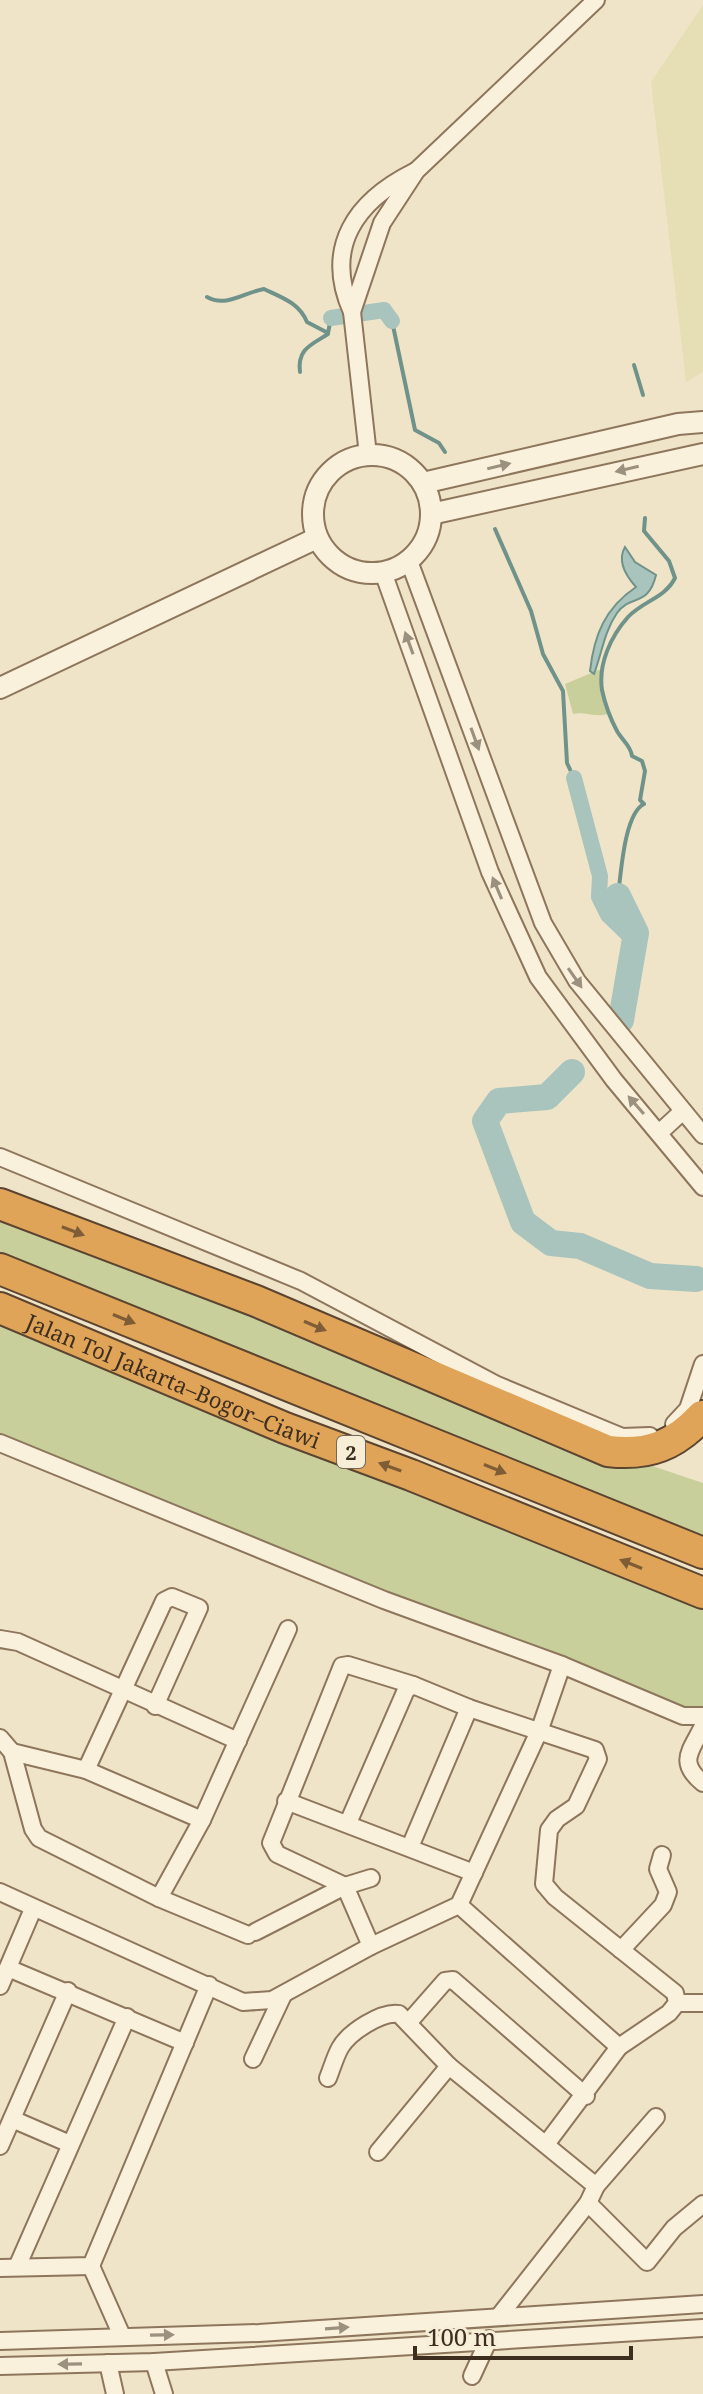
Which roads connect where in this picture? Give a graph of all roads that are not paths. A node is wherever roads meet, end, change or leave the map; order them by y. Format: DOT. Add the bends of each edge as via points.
graph roads {
  1 [pos="596,0"];
  2 [pos="416,171"];
  3 [pos="346,237"];
  4 [pos="373,250"];
  5 [pos="352,312"];
  6 [pos="703,422"];
  7 [pos="703,454"];
  8 [pos="368,455"];
  9 [pos="423,483"];
  10 [pos="431,514"];
  11 [pos="317,538"];
  12 [pos="409,561"];
  13 [pos="383,572"];
  14 [pos="0,688"];
  15 [pos="683,1111"];
  16 [pos="659,1133"];
  17 [pos="703,1135"];
  18 [pos="0,1157"];
  19 [pos="703,1187"];
  20 [pos="0,1204"];
  21 [pos="0,1269"];
  22 [pos="0,1308"];
  23 [pos="703,1364"];
  24 [pos="702,1414"];
  25 [pos="0,1443"];
  26 [pos="703,1553"];
  27 [pos="703,1593"];
  28 [pos="288,1629"];
  29 [pos="0,1639"];
  30 [pos="562,1665"];
  31 [pos="413,1685"];
  32 [pos="124,1692"];
  33 [pos="155,1706"];
  34 [pos="469,1708"];
  35 [pos="703,1716"];
  36 [pos="703,1726"];
  37 [pos="540,1729"];
  38 [pos="0,1738"];
  39 [pos="238,1741"];
  40 [pos="12,1752"];
  41 [pos="86,1770"];
  42 [pos="703,1783"];
  43 [pos="286,1801"];
  44 [pos="202,1820"];
  45 [pos="348,1823"];
  46 [pos="410,1847"];
  47 [pos="662,1855"];
  48 [pos="474,1873"];
  49 [pos="371,1878"];
  50 [pos="345,1886"];
  51 [pos="0,1892"];
  52 [pos="159,1898"];
  53 [pos="459,1905"];
  54 [pos="33,1909"];
  55 [pos="371,1946"];
  56 [pos="621,1950"];
  57 [pos="8,1968"];
  58 [pos="209,1985"];
  59 [pos="0,1986"];
  60 [pos="68,1991"];
  61 [pos="283,1995"];
  62 [pos="677,2003"];
  63 [pos="703,2003"];
  64 [pos="127,2017"];
  65 [pos="409,2022"];
  66 [pos="185,2043"];
  67 [pos="619,2047"];
  68 [pos="253,2059"];
  69 [pos="449,2066"];
  70 [pos="328,2078"];
  71 [pos="586,2096"];
  72 [pos="656,2117"];
  73 [pos="12,2119"];
  74 [pos="547,2143"];
  75 [pos="70,2144"];
  76 [pos="0,2146"];
  77 [pos="378,2152"];
  78 [pos="596,2186"];
  79 [pos="588,2203"];
  80 [pos="703,2204"];
  81 [pos="91,2266"];
  82 [pos="17,2267"];
  83 [pos="0,2268"];
  84 [pos="703,2304"];
  85 [pos="500,2315"];
  86 [pos="703,2328"];
  87 [pos="259,2333"];
  88 [pos="122,2336"];
  89 [pos="489,2339"];
  90 [pos="0,2341"];
  91 [pos="260,2356"];
  92 [pos="154,2362"];
  93 [pos="108,2363"];
  94 [pos="0,2366"];
  95 [pos="472,2376"];
  96 [pos="115,2394"];
  97 [pos="164,2394"];
  1 -- 2 [label="street"];
  2 -- 3 [label="street" via="384,187 361,209"];
  2 -- 4 [label="street" via="382,223"];
  3 -- 4 [label="street"];
  3 -- 5 [label="street" via="343,293"];
  4 -- 5 [label="street"];
  5 -- 8 [label="street"];
  9 -- 6 [label="street, one-way"];
  7 -- 10 [label="street, one-way"];
  8 -- 9 [label="street" via="399,461"];
  8 -- 11 [label="street" via="338,466 318,491 313,506"];
  9 -- 10 [label="street"];
  10 -- 12 [label="street" via="421,548"];
  11 -- 13 [label="street" via="342,566 362,573"];
  11 -- 14 [label="street"];
  12 -- 13 [label="street"];
  12 -- 15 [label="street, one-way" via="543,923 577,981"];
  16 -- 13 [label="street, one-way" via="556,1006 519,942"];
  15 -- 16 [label="street"];
  15 -- 17 [label="street"];
  16 -- 19 [label="street"];
  18 -- 23 [label="street" via="301,1281 497,1385 622,1437 644,1438 675,1423 688,1409"];
  20 -- 24 [label="highway, one-way" via="256,1301 608,1451 661,1448 681,1438"];
  21 -- 26 [label="highway, Jalan Tol Jakarta–Bogor–Ciawi / 2, one-way"];
  27 -- 22 [label="highway, Jalan Tol Jakarta–Bogor–Ciawi / 2, one-way" via="285,1428"];
  25 -- 30 [label="street" via="384,1600"];
  28 -- 39 [label="street"];
  29 -- 32 [label="street" via="18,1642"];
  30 -- 35 [label="street" via="683,1716"];
  30 -- 37 [label="street"];
  31 -- 34 [label="street"];
  31 -- 43 [label="street" via="342,1666"];
  31 -- 45 [label="street" via="406,1690"];
  32 -- 33 [label="street"];
  32 -- 33 [label="street" via="165,1600 172,1597 196,1605 198,1614"];
  32 -- 41 [label="street"];
  33 -- 39 [label="street"];
  34 -- 37 [label="street"];
  34 -- 46 [label="street"];
  36 -- 42 [label="street" via="687,1762"];
  37 -- 48 [label="street"];
  37 -- 56 [label="street" via="598,1754 576,1806 549,1830 545,1886"];
  38 -- 40 [label="street"];
  39 -- 44 [label="street"];
  40 -- 41 [label="street"];
  40 -- 52 [label="street" via="36,1835"];
  41 -- 44 [label="street"];
  43 -- 45 [label="street"];
  43 -- 50 [label="street" via="272,1849"];
  44 -- 52 [label="street"];
  45 -- 46 [label="street"];
  46 -- 48 [label="street"];
  47 -- 56 [label="street" via="658,1869 668,1892 663,1905"];
  48 -- 53 [label="street"];
  49 -- 50 [label="street"];
  50 -- 52 [label="street" via="251,1933"];
  50 -- 55 [label="street"];
  51 -- 54 [label="street"];
  53 -- 55 [label="street"];
  53 -- 67 [label="street"];
  54 -- 57 [label="street"];
  54 -- 58 [label="street"];
  55 -- 61 [label="street"];
  56 -- 62 [label="street" via="675,1993"];
  57 -- 59 [label="street"];
  57 -- 60 [label="street"];
  58 -- 61 [label="street" via="249,2003"];
  58 -- 66 [label="street"];
  60 -- 64 [label="street"];
  60 -- 73 [label="street"];
  61 -- 68 [label="street"];
  62 -- 63 [label="street"];
  62 -- 67 [label="street"];
  64 -- 66 [label="street"];
  64 -- 75 [label="street"];
  65 -- 69 [label="street"];
  65 -- 70 [label="street" via="389,2013 359,2031 341,2046"];
  65 -- 71 [label="street" via="445,1981 453,1980"];
  66 -- 81 [label="street"];
  67 -- 71 [label="street"];
  69 -- 74 [label="street"];
  69 -- 77 [label="street"];
  71 -- 74 [label="street"];
  72 -- 78 [label="street"];
  73 -- 75 [label="street"];
  73 -- 76 [label="street"];
  74 -- 78 [label="street"];
  75 -- 82 [label="street"];
  78 -- 79 [label="street"];
  79 -- 80 [label="street" via="647,2262 674,2228"];
  79 -- 85 [label="street"];
  81 -- 82 [label="street"];
  81 -- 88 [label="street"];
  82 -- 83 [label="street"];
  84 -- 85 [label="street"];
  87 -- 85 [label="street, one-way"];
  86 -- 89 [label="street"];
  88 -- 87 [label="street, one-way"];
  87 -- 91 [label="street"];
  88 -- 90 [label="street"];
  89 -- 91 [label="street"];
  89 -- 95 [label="street"];
  91 -- 92 [label="street"];
  92 -- 93 [label="street"];
  92 -- 97 [label="street"];
  93 -- 94 [label="street, one-way"];
  93 -- 96 [label="street"];
}
